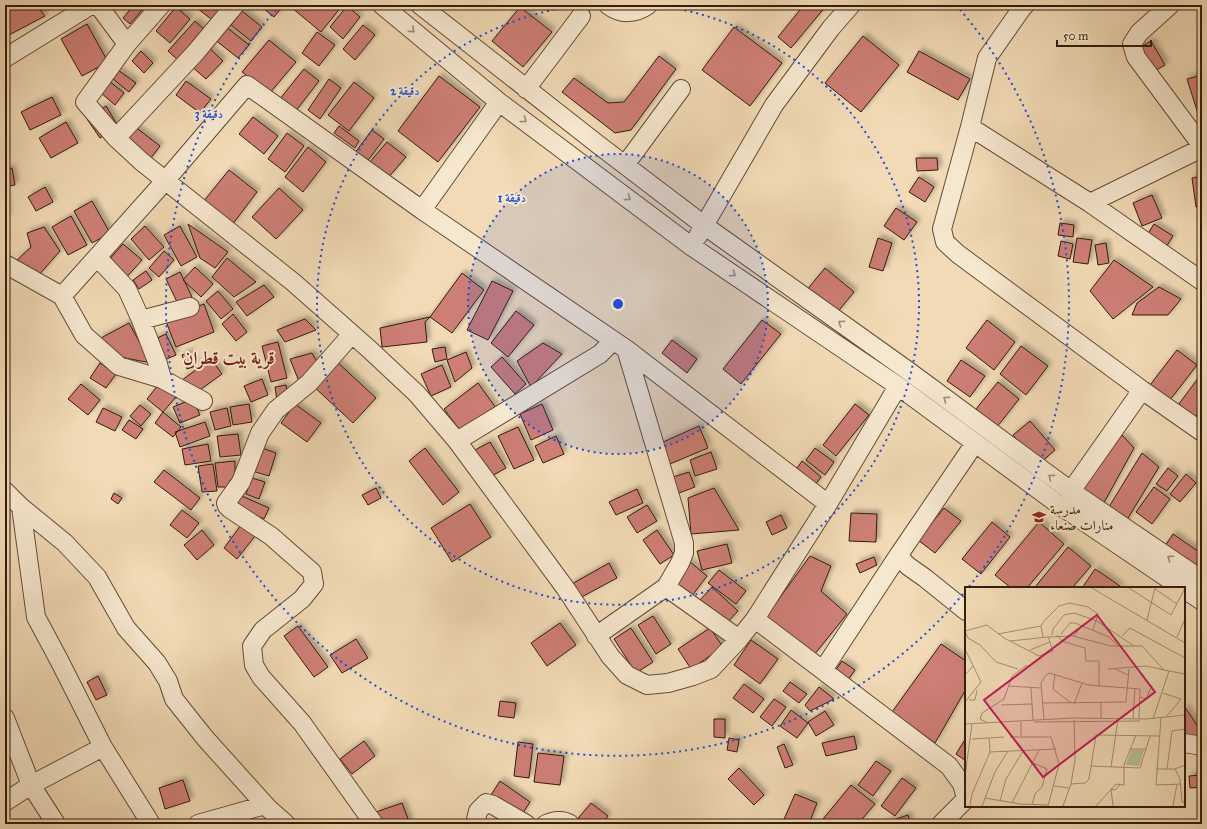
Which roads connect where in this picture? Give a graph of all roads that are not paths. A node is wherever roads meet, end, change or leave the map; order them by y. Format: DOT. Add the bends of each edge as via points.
graph roads {
  1 [pos="91,5"];
  2 [pos="98,5"];
  3 [pos="162,5"];
  4 [pos="235,5"];
  5 [pos="420,5"];
  6 [pos="608,5"];
  7 [pos="648,5"];
  8 [pos="850,5"];
  9 [pos="1025,5"];
  10 [pos="1170,5"];
  11 [pos="387,7"];
  12 [pos="581,16"];
  13 [pos="127,44"];
  14 [pos="5,58"];
  15 [pos="526,89"];
  16 [pos="682,89"];
  17 [pos="499,102"];
  18 [pos="970,127"];
  19 [pos="116,138"];
  20 [pos="600,146"];
  21 [pos="1202,147"];
  22 [pos="625,165"];
  23 [pos="585,166"];
  24 [pos="165,181"];
  25 [pos="1090,203"];
  26 [pos="422,210"];
  27 [pos="705,226"];
  28 [pos="692,246"];
  29 [pos="97,257"];
  30 [pos="5,264"];
  31 [pos="1202,281"];
  32 [pos="62,296"];
  33 [pos="190,307"];
  34 [pos="142,320"];
  35 [pos="352,334"];
  36 [pos="611,339"];
  37 [pos="626,349"];
  38 [pos="162,380"];
  39 [pos="898,386"];
  40 [pos="1142,390"];
  41 [pos="203,401"];
  42 [pos="1202,432"];
  43 [pos="457,441"];
  44 [pos="975,443"];
  45 [pos="5,491"];
  46 [pos="1071,491"];
  47 [pos="828,504"];
  48 [pos="21,507"];
  49 [pos="898,556"];
  50 [pos="1202,580"];
  51 [pos="666,587"];
  52 [pos="1180,587"];
  53 [pos="1185,590"];
  54 [pos="1202,601"];
  55 [pos="965,610"];
  56 [pos="755,619"];
  57 [pos="596,636"];
  58 [pos="739,639"];
  59 [pos="823,670"];
  60 [pos="5,718"];
  61 [pos="1185,743"];
  62 [pos="1202,746"];
  63 [pos="103,747"];
  64 [pos="31,785"];
  65 [pos="965,795"];
  66 [pos="965,800"];
  67 [pos="5,802"];
  68 [pos="265,805"];
  69 [pos="56,824"];
  70 [pos="151,824"];
  71 [pos="198,824"];
  72 [pos="286,824"];
  73 [pos="374,824"];
  74 [pos="475,824"];
  75 [pos="526,824"];
  76 [pos="546,824"];
  77 [pos="570,824"];
  78 [pos="941,824"];
  1 -- 14 [label="street"];
  2 -- 13 [label="street"];
  3 -- 13 [label="street"];
  4 -- 19 [label="street" via="196,52"];
  5 -- 15 [label="street"];
  6 -- 7 [label="street" via="614,10 630,13"];
  8 -- 27 [label="street" via="774,105"];
  9 -- 18 [label="street" via="987,58"];
  10 -- 21 [label="street" via="1139,33 1132,44 1136,57"];
  11 -- 17 [label="street, one-way"];
  12 -- 15 [label="street"];
  13 -- 19 [label="street" via="85,102"];
  15 -- 20 [label="street"];
  16 -- 22 [label="street"];
  17 -- 23 [label="street, one-way"];
  17 -- 26 [label="street"];
  18 -- 25 [label="street"];
  18 -- 40 [label="street" via="942,229 944,242"];
  19 -- 24 [label="street"];
  20 -- 22 [label="street"];
  20 -- 23 [label="street"];
  21 -- 25 [label="street"];
  22 -- 27 [label="street"];
  23 -- 28 [label="street, one-way"];
  24 -- 26 [label="street" via="247,85"];
  24 -- 29 [label="street"];
  24 -- 35 [label="street" via="293,282"];
  25 -- 31 [label="street"];
  26 -- 36 [label="street"];
  27 -- 28 [label="street"];
  46 -- 27 [label="street, one-way"];
  28 -- 39 [label="street, one-way"];
  29 -- 32 [label="street"];
  29 -- 34 [label="street" via="127,289"];
  30 -- 32 [label="street"];
  32 -- 38 [label="street" via="84,335 119,366"];
  33 -- 34 [label="street"];
  34 -- 38 [label="street"];
  35 -- 43 [label="street" via="417,394"];
  35 -- 73 [label="street" via="310,383 276,410 260,433 241,482 226,503 230,509 271,536 312,572 314,584 302,599 263,630 252,646 254,665 261,677 302,723"];
  36 -- 37 [label="street"];
  36 -- 43 [label="street" via="600,354"];
  37 -- 47 [label="street"];
  37 -- 51 [label="street" via="684,543 680,563"];
  38 -- 41 [label="street"];
  39 -- 44 [label="street"];
  39 -- 47 [label="street"];
  40 -- 42 [label="street"];
  40 -- 46 [label="street"];
  43 -- 57 [label="street" via="566,589"];
  44 -- 49 [label="street"];
  44 -- 52 [label="street" via="1058,504"];
  45 -- 48 [label="street"];
  50 -- 46 [label="street, one-way"];
  47 -- 56 [label="street"];
  48 -- 63 [label="street" via="36,617"];
  48 -- 68 [label="street" via="65,543 97,577 126,628 157,663 168,681 174,699"];
  49 -- 55 [label="street"];
  49 -- 59 [label="street"];
  51 -- 57 [label="street"];
  51 -- 58 [label="street"];
  53 -- 54 [label="street"];
  56 -- 58 [label="street"];
  56 -- 59 [label="street"];
  57 -- 58 [label="street" via="627,675 647,685 668,683 711,669"];
  59 -- 65 [label="street" via="949,766 962,784"];
  60 -- 64 [label="street"];
  61 -- 62 [label="street"];
  63 -- 64 [label="street"];
  63 -- 70 [label="street"];
  64 -- 67 [label="street"];
  64 -- 69 [label="street"];
  66 -- 78 [label="street"];
  68 -- 71 [label="street"];
  68 -- 72 [label="street"];
  74 -- 75 [label="street" via="478,811 486,803"];
  76 -- 77 [label="street" via="565,821"];
}
